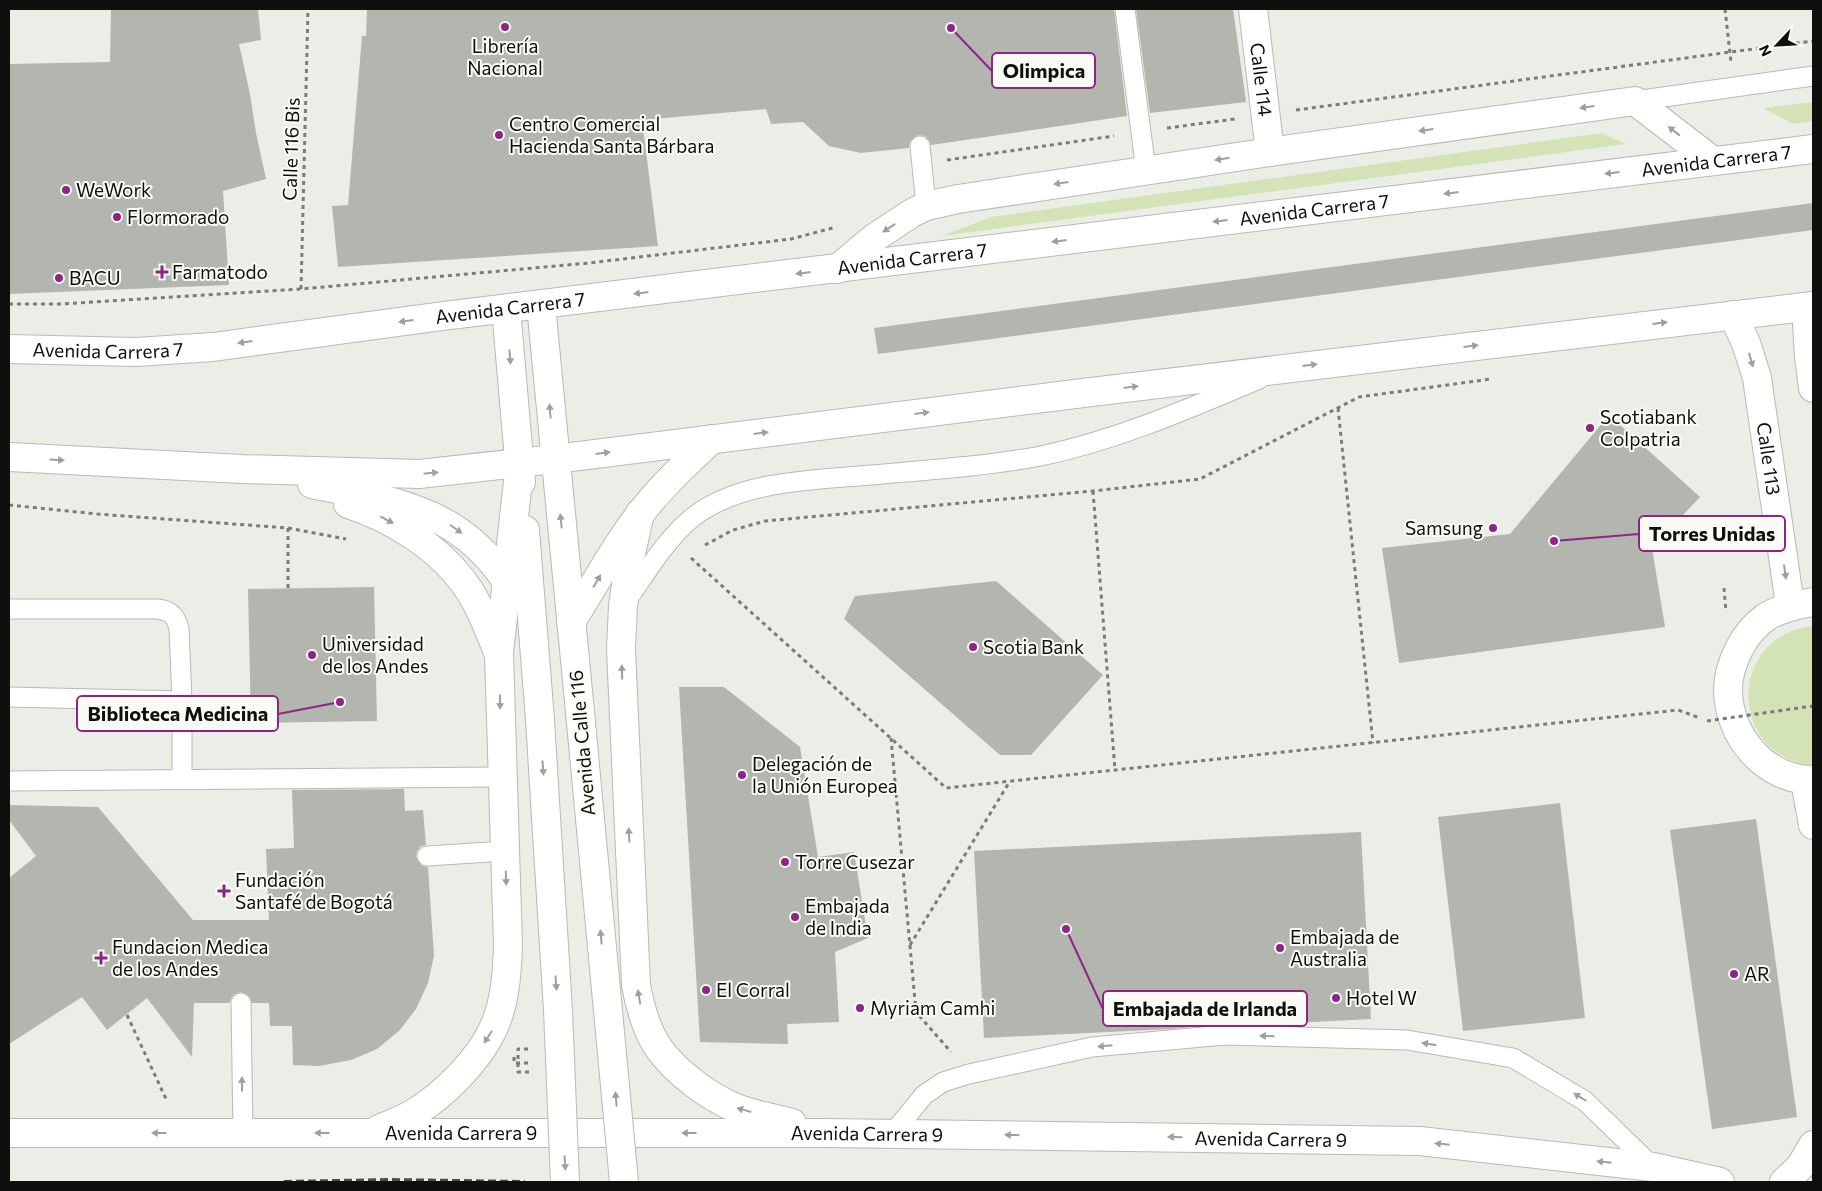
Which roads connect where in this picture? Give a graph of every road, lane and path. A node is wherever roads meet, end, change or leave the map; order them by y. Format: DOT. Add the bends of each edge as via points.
graph roads {
  1 [pos="308,9"];
  2 [pos="1125,9"];
  3 [pos="1253,9"];
  4 [pos="1724,9"];
  5 [pos="1813,76"];
  6 [pos="1734,87"];
  7 [pos="1635,101"];
  8 [pos="920,146"];
  9 [pos="1813,150"];
  10 [pos="1270,152"];
  11 [pos="1713,161"];
  12 [pos="1146,171"];
  13 [pos="926,206"];
  14 [pos="588,262"];
  15 [pos="838,269"];
  16 [pos="301,290"];
  17 [pos="9,304"];
  18 [pos="541,305"];
  19 [pos="1813,306"];
  20 [pos="506,309"];
  21 [pos="1733,315"];
  22 [pos="9,349"];
  23 [pos="1284,368"];
  24 [pos="1495,378"];
  25 [pos="1813,388"];
  26 [pos="1338,408"];
  27 [pos="712,439"];
  28 [pos="9,457"];
  29 [pos="555,459"];
  30 [pos="520,463"];
  31 [pos="242,469"];
  32 [pos="1093,491"];
  33 [pos="9,505"];
  34 [pos="640,513"];
  35 [pos="288,528"];
  36 [pos="353,540"];
  37 [pos="702,549"];
  38 [pos="696,553"];
  39 [pos="506,581"];
  40 [pos="288,588"];
  41 [pos="1802,604"];
  42 [pos="623,606"];
  43 [pos="9,610"];
  44 [pos="571,622"];
  45 [pos="532,630"];
  46 [pos="499,653"];
  47 [pos="9,697"];
  48 [pos="182,701"];
  49 [pos="1813,706"];
  50 [pos="890,738"];
  51 [pos="1373,742"];
  52 [pos="1115,770"];
  53 [pos="502,777"];
  54 [pos="182,779"];
  55 [pos="1809,780"];
  56 [pos="9,781"];
  57 [pos="1010,781"];
  58 [pos="1813,825"];
  59 [pos="505,851"];
  60 [pos="427,856"];
  61 [pos="910,946"];
  62 [pos="241,1003"];
  63 [pos="127,1014"];
  64 [pos="514,1047"];
  65 [pos="952,1052"];
  66 [pos="532,1072"];
  67 [pos="170,1108"];
  68 [pos="9,1133"];
  69 [pos="243,1133"];
  70 [pos="370,1133"];
  71 [pos="825,1133"];
  72 [pos="893,1133"];
  73 [pos="1813,1144"];
  74 [pos="1653,1167"];
  75 [pos="565,1182"];
  76 [pos="624,1182"];
  77 [pos="1720,1182"];
  78 [pos="1784,1182"];
  1 -- 16 [label="path, Calle 116 Bis"];
  2 -- 12 [label="lane"];
  3 -- 10 [label="main road, Calle 114"];
  4 -- 6 [label="path"];
  5 -- 6 [label="lane"];
  6 -- 7 [label="lane"];
  7 -- 10 [label="main road, one-way"];
  11 -- 7 [label="main road, one-way"];
  8 -- 13 [label="lane"];
  9 -- 11 [label="main road, Avenida Carrera 7"];
  10 -- 12 [label="main road, one-way"];
  11 -- 15 [label="main road, Avenida Carrera 7, one-way"];
  12 -- 13 [label="main road, one-way"];
  13 -- 15 [label="main road, one-way" via="874,238"];
  14 -- 16 [label="path"];
  15 -- 18 [label="main road, Avenida Carrera 7, one-way"];
  16 -- 17 [label="path"];
  18 -- 20 [label="main road, Avenida Carrera 7"];
  29 -- 18 [label="main road, Avenida Calle 116, one-way"];
  19 -- 21 [label="main road"];
  19 -- 25 [label="main road" via="1808,323"];
  20 -- 22 [label="main road, Avenida Carrera 7, one-way" via="213,346 136,352"];
  20 -- 30 [label="main road, one-way"];
  23 -- 21 [label="main road, one-way"];
  21 -- 41 [label="main road, Calle 113, one-way" via="1757,378"];
  27 -- 23 [label="main road, one-way"];
  23 -- 42 [label="lane" via="1114,438 1040,456 764,486 723,500 694,517 670,539"];
  24 -- 26 [label="path" via="1359,397"];
  26 -- 32 [label="path" via="1200,479"];
  26 -- 51 [label="path"];
  29 -- 27 [label="main road, one-way"];
  27 -- 34 [label="main road" via="668,480"];
  28 -- 31 [label="main road, one-way"];
  29 -- 30 [label="main road"];
  44 -- 29 [label="main road, Avenida Calle 116, one-way"];
  31 -- 30 [label="main road, one-way" via="419,474"];
  30 -- 39 [label="main road"];
  30 -- 45 [label="main road"];
  31 -- 39 [label="main road, one-way" via="389,500 420,511 452,526 475,543"];
  31 -- 46 [label="main road, one-way" via="367,510 431,549 469,590"];
  32 -- 37 [label="path" via="765,522 733,530"];
  32 -- 52 [label="path"];
  33 -- 35 [label="path"];
  34 -- 42 [label="main road"];
  44 -- 34 [label="main road, one-way"];
  35 -- 36 [label="path"];
  35 -- 40 [label="path"];
  38 -- 50 [label="path" via="691,558"];
  39 -- 45 [label="main road"];
  39 -- 46 [label="main road"];
  41 -- 55 [label="main road" via="1765,618 1745,638 1732,663 1728,689 1731,714 1741,739 1758,759 1780,773"];
  71 -- 42 [label="main road, one-way" via="736,1108 711,1095 684,1075 659,1050 649,1030 636,985 621,649"];
  43 -- 48 [label="lane" via="168,611 176,618 179,629"];
  76 -- 44 [label="main road, Avenida Calle 116, one-way, bridge"];
  45 -- 75 [label="main road, one-way, bridge" via="558,1010"];
  46 -- 53 [label="main road, one-way"];
  47 -- 48 [label="lane"];
  48 -- 54 [label="lane"];
  49 -- 51 [label="path, bridge" via="1707,721 1678,710"];
  50 -- 57 [label="path" via="946,788"];
  50 -- 61 [label="path"];
  51 -- 52 [label="path"];
  52 -- 57 [label="path"];
  53 -- 54 [label="lane"];
  53 -- 59 [label="main road"];
  54 -- 56 [label="lane"];
  55 -- 58 [label="main road"];
  57 -- 61 [label="path"];
  59 -- 60 [label="lane"];
  59 -- 70 [label="main road, one-way" via="508,946 506,975 493,1029 458,1079 414,1113"];
  61 -- 65 [label="path" via="916,1012"];
  69 -- 62 [label="lane, one-way"];
  63 -- 67 [label="path"];
  64 -- 66 [label="path, bridge" via="514,1063 530,1063 530,1049 518,1049 518,1072"];
  69 -- 68 [label="main road, Avenida Carrera 9, one-way"];
  70 -- 69 [label="main road, Avenida Carrera 9, one-way"];
  71 -- 70 [label="main road, Avenida Carrera 9, one-way"];
  71 -- 72 [label="main road, Avenida Carrera 9"];
  74 -- 72 [label="main road, Avenida Carrera 9, one-way" via="1420,1141"];
  74 -- 72 [label="lane, one-way" via="1585,1101 1513,1058 1408,1040 1225,1035 1092,1047 943,1082 924,1096"];
  73 -- 78 [label="main road" via="1800,1166"];
  74 -- 77 [label="main road, Avenida Carrera 9"];
}
